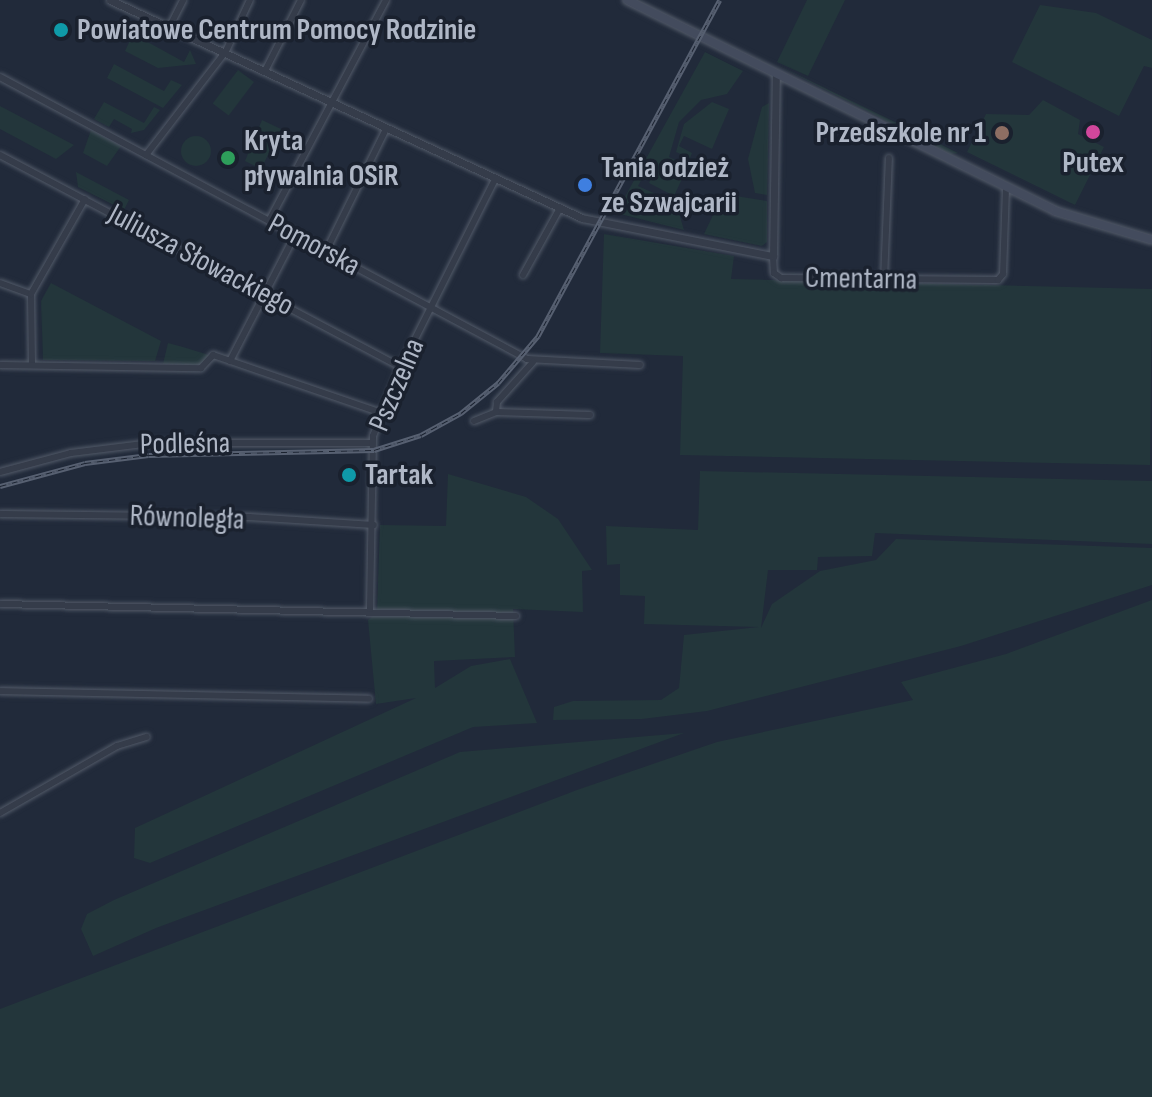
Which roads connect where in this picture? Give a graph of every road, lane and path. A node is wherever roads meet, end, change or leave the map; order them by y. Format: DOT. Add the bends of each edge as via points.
graph roads {
  1 [pos="110,0"];
  2 [pos="183,0"];
  3 [pos="250,0"];
  4 [pos="301,0"];
  5 [pos="386,0"];
  6 [pos="627,0"];
  7 [pos="170,26"];
  8 [pos="226,51"];
  9 [pos="266,69"];
  10 [pos="776,74"];
  11 [pos="0,77"];
  12 [pos="330,103"];
  13 [pos="386,129"];
  14 [pos="0,155"];
  15 [pos="146,155"];
  16 [pos="889,158"];
  17 [pos="495,179"];
  18 [pos="1006,188"];
  19 [pos="85,199"];
  20 [pos="560,208"];
  21 [pos="269,221"];
  22 [pos="295,235"];
  23 [pos="1152,240"];
  24 [pos="326,251"];
  25 [pos="773,256"];
  26 [pos="523,275"];
  27 [pos="884,280"];
  28 [pos="0,283"];
  29 [pos="31,294"];
  30 [pos="265,294"];
  31 [pos="431,307"];
  32 [pos="230,361"];
  33 [pos="533,362"];
  34 [pos="0,365"];
  35 [pos="32,365"];
  36 [pos="640,365"];
  37 [pos="401,367"];
  38 [pos="496,412"];
  39 [pos="381,413"];
  40 [pos="590,415"];
  41 [pos="474,421"];
  42 [pos="372,443"];
  43 [pos="0,472"];
  44 [pos="0,514"];
  45 [pos="374,525"];
  46 [pos="0,604"];
  47 [pos="370,609"];
  48 [pos="516,616"];
  49 [pos="0,691"];
  50 [pos="369,699"];
  51 [pos="147,737"];
  52 [pos="0,813"];
  1 -- 7 [label="street"];
  2 -- 7 [label="street"];
  3 -- 8 [label="street"];
  4 -- 9 [label="street"];
  5 -- 12 [label="street"];
  6 -- 10 [label="main road"];
  7 -- 8 [label="street"];
  8 -- 9 [label="street"];
  8 -- 15 [label="street"];
  9 -- 12 [label="street"];
  10 -- 18 [label="main road"];
  10 -- 25 [label="street, Cmentarna"];
  11 -- 15 [label="street, Pomorska"];
  12 -- 13 [label="street"];
  12 -- 21 [label="street"];
  13 -- 17 [label="street"];
  13 -- 24 [label="street"];
  14 -- 19 [label="street, Juliusza Słowackiego"];
  15 -- 21 [label="street, Pomorska"];
  16 -- 27 [label="street"];
  17 -- 20 [label="street"];
  17 -- 31 [label="street, Pszczelna"];
  18 -- 23 [label="main road" via="1094,226"];
  18 -- 27 [label="street, Cmentarna" via="1003,274 994,281"];
  19 -- 29 [label="street"];
  19 -- 30 [label="street, Juliusza Słowackiego"];
  20 -- 25 [label="street" via="599,223"];
  20 -- 26 [label="street"];
  21 -- 22 [label="street, Pomorska"];
  22 -- 24 [label="street, Pomorska"];
  22 -- 30 [label="street"];
  24 -- 31 [label="street, Pomorska"];
  25 -- 27 [label="street, Cmentarna" via="774,273 781,278"];
  28 -- 29 [label="street"];
  29 -- 35 [label="street"];
  30 -- 32 [label="street"];
  30 -- 37 [label="street, Juliusza Słowackiego"];
  31 -- 33 [label="street, Pomorska"];
  31 -- 37 [label="street, Pszczelna"];
  32 -- 35 [label="street" via="213,355 201,368"];
  32 -- 39 [label="street"];
  33 -- 36 [label="street, Pomorska"];
  33 -- 38 [label="street" via="497,402"];
  34 -- 35 [label="street"];
  37 -- 39 [label="street, Pszczelna"];
  38 -- 40 [label="street"];
  38 -- 41 [label="street"];
  39 -- 42 [label="street, Pszczelna"];
  42 -- 43 [label="street, Podleśna" via="151,443 71,453"];
  42 -- 45 [label="street, Pszczelna"];
  44 -- 45 [label="street, Równoległa" via="249,517"];
  45 -- 47 [label="street, Pszczelna"];
  46 -- 47 [label="street"];
  47 -- 48 [label="street"];
  49 -- 50 [label="street"];
  51 -- 52 [label="street" via="117,746"];
}
